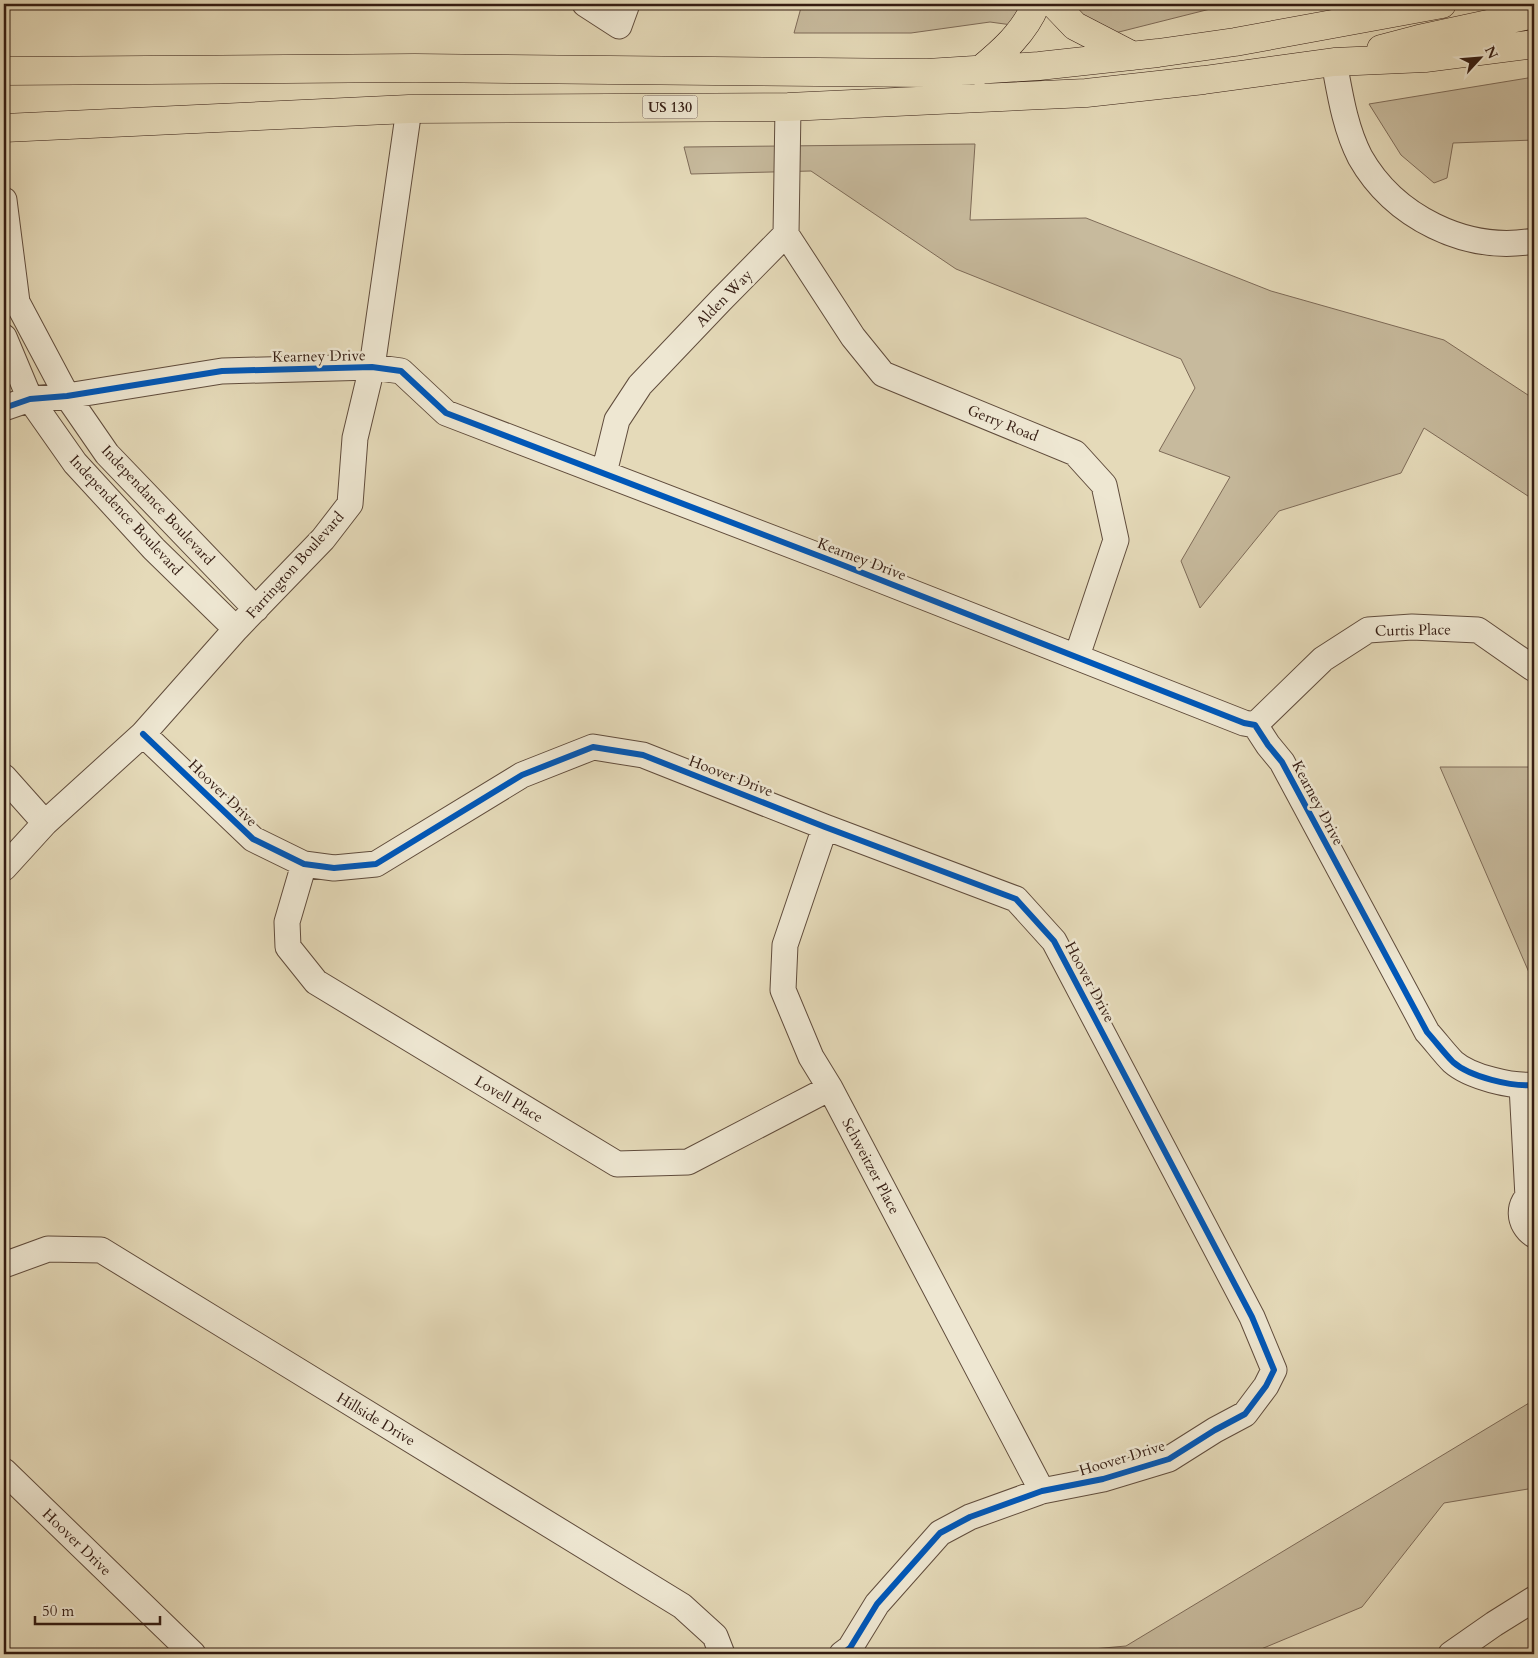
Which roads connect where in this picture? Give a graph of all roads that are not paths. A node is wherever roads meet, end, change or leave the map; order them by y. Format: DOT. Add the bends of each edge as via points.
graph roads {
  1 [pos="585,4"];
  2 [pos="1036,4"];
  3 [pos="1054,4"];
  4 [pos="1360,4"];
  5 [pos="1442,4"];
  6 [pos="1534,14"];
  7 [pos="623,15"];
  8 [pos="1534,44"];
  9 [pos="1145,55"];
  10 [pos="1334,62"];
  11 [pos="4,71"];
  12 [pos="979,71"];
  13 [pos="788,107"];
  14 [pos="409,109"];
  15 [pos="4,128"];
  16 [pos="4,200"];
  17 [pos="786,234"];
  18 [pos="1534,241"];
  19 [pos="4,337"];
  20 [pos="372,367"];
  21 [pos="67,396"];
  22 [pos="30,399"];
  23 [pos="4,408"];
  24 [pos="604,473"];
  25 [pos="256,609"];
  26 [pos="236,629"];
  27 [pos="1077,656"];
  28 [pos="1534,669"];
  29 [pos="1254,725"];
  30 [pos="143,734"];
  31 [pos="4,777"];
  32 [pos="45,823"];
  33 [pos="825,827"];
  34 [pos="304,864"];
  35 [pos="4,868"];
  36 [pos="1528,1086"];
  37 [pos="830,1088"];
  38 [pos="1531,1195"];
  39 [pos="1534,1235"];
  40 [pos="4,1265"];
  41 [pos="4,1471"];
  42 [pos="1042,1491"];
  43 [pos="1534,1599"];
  44 [pos="193,1654"];
  45 [pos="722,1654"];
  46 [pos="842,1654"];
  47 [pos="1451,1654"];
  1 -- 7 [label="street"];
  2 -- 12 [label="highway" via="1019,32"];
  3 -- 9 [label="highway" via="1075,26"];
  4 -- 9 [label="highway" via="1236,28"];
  5 -- 9 [label="highway"];
  6 -- 10 [label="highway" via="1419,38"];
  8 -- 10 [label="highway, US 130" via="1425,58"];
  9 -- 12 [label="highway"];
  10 -- 13 [label="highway, US 130" via="1086,93"];
  10 -- 18 [label="street" via="1344,114 1361,157 1380,184 1402,205 1428,223 1467,238 1503,243"];
  11 -- 12 [label="highway" via="415,68 804,73"];
  13 -- 14 [label="highway, US 130"];
  13 -- 17 [label="street"];
  14 -- 15 [label="highway, US 130"];
  14 -- 20 [label="street, Farrington Boulevard"];
  16 -- 21 [label="street, Independance Boulevard" via="17,302"];
  17 -- 24 [label="street, Alden Way" via="640,385 617,420"];
  17 -- 27 [label="street, Gerry Road" via="854,337 883,374 1075,453 1104,485 1116,540"];
  19 -- 22 [label="street, Independence Boulevard"];
  20 -- 21 [label="street, Kearney Drive" via="222,371"];
  20 -- 24 [label="street, Kearney Drive" via="401,371 446,413"];
  20 -- 25 [label="street, Farrington Boulevard" via="355,438 350,504 324,539"];
  21 -- 22 [label="street, Kearney Drive"];
  21 -- 25 [label="street, Independance Boulevard" via="107,454"];
  22 -- 23 [label="street, Kearney Drive"];
  22 -- 26 [label="street, Independence Boulevard" via="75,463 154,549"];
  24 -- 27 [label="street, Kearney Drive"];
  25 -- 26 [label="street, Farrington Boulevard"];
  26 -- 30 [label="street, Farrington Boulevard"];
  27 -- 29 [label="street, Kearney Drive"];
  28 -- 29 [label="street, Curtis Place" via="1478,630 1412,627 1368,630 1323,659"];
  29 -- 36 [label="street, Kearney Drive" via="1282,762 1427,1032 1454,1062 1473,1074"];
  30 -- 32 [label="street, Farrington Boulevard"];
  30 -- 34 [label="street, Hoover Drive" via="253,839"];
  31 -- 32 [label="street"];
  32 -- 35 [label="street, Farrington Boulevard"];
  33 -- 34 [label="street, Hoover Drive" via="643,755 593,747 522,775 376,864 334,868"];
  33 -- 37 [label="street, Schweitzer Place" via="785,944 783,990 811,1057"];
  33 -- 42 [label="street, Hoover Drive" via="1016,898 1054,941 1252,1317 1274,1370 1245,1414 1169,1459 1103,1479"];
  34 -- 37 [label="street, Lovell Place" via="287,922 288,948 316,982 617,1164 688,1162"];
  36 -- 38 [label="street"];
  37 -- 42 [label="street, Schweitzer Place"];
  38 -- 39 [label="street" via="1522,1208 1521,1216 1523,1224"];
  40 -- 45 [label="street, Hillside Drive" via="48,1249 100,1250 682,1606 715,1636"];
  41 -- 44 [label="street, Hoover Drive"];
  42 -- 46 [label="street, Hoover Drive" via="940,1533 877,1604 850,1648"];
  43 -- 47 [label="street"];
}
